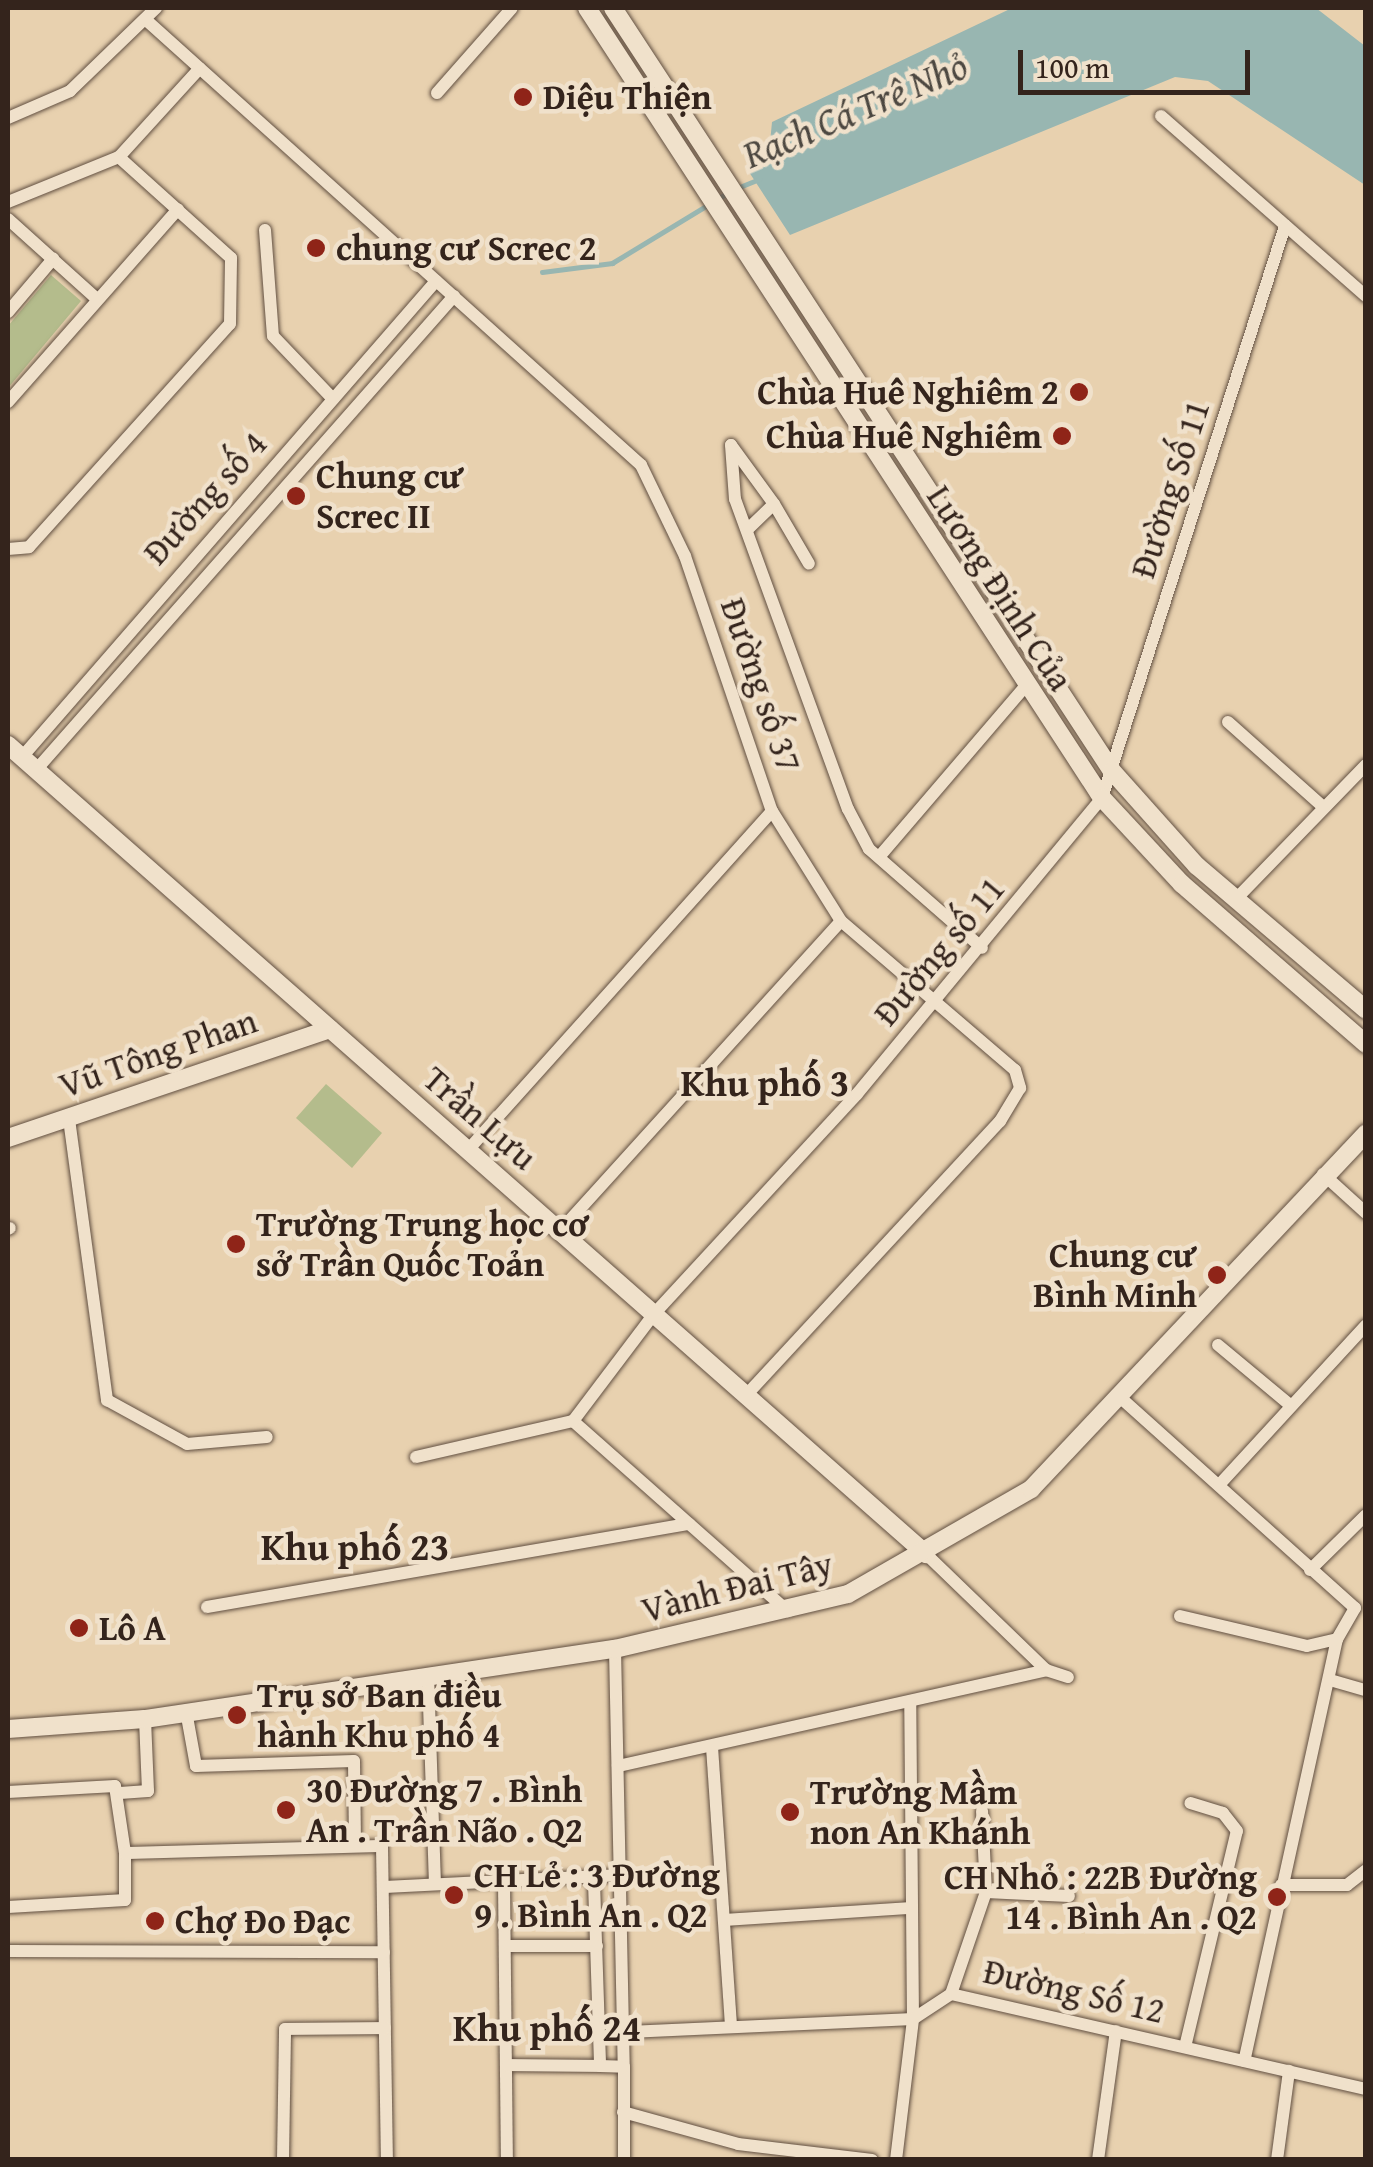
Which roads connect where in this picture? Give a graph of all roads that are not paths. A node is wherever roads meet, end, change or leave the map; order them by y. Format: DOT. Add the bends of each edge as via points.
graph roads {
  1 [pos="156,8"];
  2 [pos="588,8"];
  3 [pos="613,8"];
  4 [pos="506,9"];
  5 [pos="146,20"];
  6 [pos="200,68"];
  7 [pos="437,93"];
  8 [pos="1161,116"];
  9 [pos="8,118"];
  10 [pos="118,157"];
  11 [pos="8,202"];
  12 [pos="178,209"];
  13 [pos="8,219"];
  14 [pos="1285,226"];
  15 [pos="265,230"];
  16 [pos="53,260"];
  17 [pos="436,281"];
  18 [pos="454,296"];
  19 [pos="1366,296"];
  20 [pos="97,299"];
  21 [pos="8,312"];
  22 [pos="333,398"];
  23 [pos="8,402"];
  24 [pos="774,504"];
  25 [pos="746,530"];
  26 [pos="8,548"];
  27 [pos="809,564"];
  28 [pos="1024,688"];
  29 [pos="1228,722"];
  30 [pos="22,758"];
  31 [pos="1366,764"];
  32 [pos="1112,771"];
  33 [pos="1102,798"];
  34 [pos="1321,805"];
  35 [pos="772,811"];
  36 [pos="879,857"];
  37 [pos="1236,900"];
  38 [pos="840,921"];
  39 [pos="982,948"];
  40 [pos="936,1002"];
  41 [pos="1366,1010"];
  42 [pos="330,1029"];
  43 [pos="1366,1044"];
  44 [pos="69,1119"];
  45 [pos="1366,1133"];
  46 [pos="8,1138"];
  47 [pos="468,1150"];
  48 [pos="1324,1174"];
  49 [pos="1366,1212"];
  50 [pos="560,1232"];
  51 [pos="654,1314"];
  52 [pos="1366,1325"];
  53 [pos="1218,1345"];
  54 [pos="746,1395"];
  55 [pos="1122,1399"];
  56 [pos="1290,1406"];
  57 [pos="572,1421"];
  58 [pos="267,1437"];
  59 [pos="416,1457"];
  60 [pos="1218,1485"];
  61 [pos="1366,1515"];
  62 [pos="690,1524"];
  63 [pos="926,1554"];
  64 [pos="1310,1570"];
  65 [pos="207,1607"];
  66 [pos="790,1614"];
  67 [pos="1180,1616"];
  68 [pos="1337,1640"];
  69 [pos="615,1649"];
  70 [pos="1046,1670"];
  71 [pos="428,1674"];
  72 [pos="1068,1678"];
  73 [pos="1330,1680"];
  74 [pos="1366,1690"];
  75 [pos="910,1705"];
  76 [pos="186,1711"];
  77 [pos="144,1719"];
  78 [pos="8,1729"];
  79 [pos="712,1747"];
  80 [pos="618,1766"];
  81 [pos="8,1792"];
  82 [pos="120,1794"];
  83 [pos="1191,1804"];
  84 [pos="982,1810"];
  85 [pos="355,1846"];
  86 [pos="125,1853"];
  87 [pos="1366,1870"];
  88 [pos="621,1875"];
  89 [pos="594,1882"];
  90 [pos="434,1883"];
  91 [pos="504,1883"];
  92 [pos="1281,1885"];
  93 [pos="386,1887"];
  94 [pos="986,1892"];
  95 [pos="1069,1896"];
  96 [pos="8,1907"];
  97 [pos="912,1908"];
  98 [pos="724,1920"];
  99 [pos="506,1946"];
  100 [pos="596,1946"];
  101 [pos="8,1951"];
  102 [pos="384,1952"];
  103 [pos="951,1994"];
  104 [pos="913,2020"];
  105 [pos="731,2026"];
  106 [pos="385,2028"];
  107 [pos="629,2032"];
  108 [pos="1116,2032"];
  109 [pos="1185,2047"];
  110 [pos="1244,2060"];
  111 [pos="508,2065"];
  112 [pos="600,2066"];
  113 [pos="624,2066"];
  114 [pos="1289,2071"];
  115 [pos="1366,2089"];
  116 [pos="623,2112"];
  117 [pos="508,2159"];
  118 [pos="283,2160"];
  119 [pos="387,2160"];
  120 [pos="624,2160"];
  121 [pos="872,2160"];
  122 [pos="896,2160"];
  123 [pos="1098,2160"];
  124 [pos="1277,2160"];
  1 -- 5 [label="street"];
  2 -- 28 [label="street, Lương Định Của"];
  3 -- 32 [label="street, Lương Định Của"];
  4 -- 7 [label="street"];
  5 -- 6 [label="street, Đường số 37"];
  5 -- 9 [label="street" via="70,91"];
  6 -- 10 [label="street"];
  6 -- 17 [label="street, Đường số 37"];
  8 -- 14 [label="street"];
  10 -- 11 [label="street"];
  10 -- 12 [label="street"];
  12 -- 20 [label="street"];
  12 -- 26 [label="street" via="231,258 230,324 29,547"];
  13 -- 16 [label="street"];
  14 -- 19 [label="street"];
  14 -- 32 [label="street, Đường Số 11"];
  15 -- 22 [label="street" via="274,336"];
  16 -- 20 [label="street"];
  16 -- 21 [label="street"];
  17 -- 18 [label="street, Đường số 37"];
  17 -- 22 [label="street, Đường số 4"];
  18 -- 30 [label="street, Đường số 4"];
  18 -- 35 [label="street, Đường số 37" via="640,465 685,556"];
  20 -- 23 [label="street"];
  22 -- 30 [label="street, Đường số 4"];
  24 -- 25 [label="street"];
  24 -- 25 [label="street" via="729,446"];
  24 -- 27 [label="street"];
  25 -- 36 [label="street" via="848,809"];
  28 -- 33 [label="street, Lương Định Của"];
  28 -- 36 [label="street"];
  29 -- 34 [label="street"];
  30 -- 42 [label="street, Trần Lựu"];
  31 -- 34 [label="street"];
  32 -- 33 [label="street, Đường Số 11"];
  32 -- 37 [label="street, Lương Định Của"];
  33 -- 39 [label="street, Đường số 11"];
  33 -- 43 [label="street, Lương Định Của" via="1182,884"];
  34 -- 37 [label="street"];
  35 -- 38 [label="street, Đường số 37"];
  35 -- 47 [label="street"];
  36 -- 39 [label="street"];
  37 -- 41 [label="street, Lương Định Của"];
  38 -- 40 [label="street, Đường số 37"];
  38 -- 50 [label="street"];
  39 -- 40 [label="street, Đường số 11"];
  40 -- 51 [label="street, Đường số 11"];
  40 -- 54 [label="street, Đường số 37" via="1015,1070 1020,1088"];
  42 -- 44 [label="street, Vũ Tông Phan"];
  42 -- 47 [label="street, Trần Lựu"];
  44 -- 46 [label="street, Vũ Tông Phan"];
  44 -- 58 [label="street" via="106,1400 187,1444"];
  45 -- 48 [label="street, Vành Đai Tây"];
  47 -- 50 [label="street, Trần Lựu"];
  48 -- 49 [label="street"];
  48 -- 55 [label="street, Vành Đai Tây"];
  50 -- 51 [label="street, Trần Lựu"];
  51 -- 54 [label="street, Trần Lựu"];
  51 -- 57 [label="street"];
  52 -- 56 [label="street"];
  53 -- 56 [label="street"];
  54 -- 63 [label="street, Trần Lựu"];
  55 -- 60 [label="street"];
  55 -- 63 [label="street, Vành Đai Tây" via="1031,1489"];
  56 -- 60 [label="street"];
  57 -- 59 [label="street"];
  57 -- 62 [label="street"];
  60 -- 64 [label="street"];
  61 -- 64 [label="street"];
  62 -- 65 [label="street"];
  62 -- 66 [label="street"];
  63 -- 66 [label="street, Vành Đai Tây"];
  63 -- 70 [label="street"];
  64 -- 68 [label="street" via="1355,1608"];
  66 -- 69 [label="street, Vành Đai Tây"];
  67 -- 68 [label="street" via="1308,1646"];
  68 -- 73 [label="street"];
  69 -- 71 [label="street, Vành Đai Tây"];
  69 -- 80 [label="street"];
  70 -- 72 [label="street"];
  70 -- 75 [label="street"];
  71 -- 76 [label="street, Vành Đai Tây"];
  71 -- 90 [label="street"];
  73 -- 74 [label="street"];
  73 -- 92 [label="street"];
  75 -- 79 [label="street"];
  75 -- 97 [label="street"];
  76 -- 77 [label="street, Vành Đai Tây"];
  76 -- 85 [label="street" via="196,1766 354,1762"];
  77 -- 78 [label="street, Vành Đai Tây"];
  77 -- 82 [label="street" via="148,1792"];
  79 -- 80 [label="street"];
  79 -- 98 [label="street"];
  80 -- 88 [label="street"];
  81 -- 82 [label="street" via="115,1786"];
  82 -- 86 [label="street"];
  83 -- 109 [label="street" via="1223,1813 1238,1830"];
  84 -- 94 [label="street"];
  85 -- 86 [label="street"];
  85 -- 93 [label="street" via="382,1846"];
  86 -- 96 [label="street" via="124,1900"];
  87 -- 92 [label="street" via="1347,1886"];
  88 -- 89 [label="street"];
  88 -- 107 [label="street"];
  89 -- 91 [label="street"];
  89 -- 100 [label="street"];
  90 -- 91 [label="street"];
  90 -- 93 [label="street"];
  91 -- 99 [label="street"];
  92 -- 110 [label="street"];
  93 -- 102 [label="street"];
  94 -- 95 [label="street"];
  94 -- 103 [label="street"];
  97 -- 98 [label="street"];
  97 -- 104 [label="street"];
  98 -- 105 [label="street"];
  99 -- 100 [label="street"];
  99 -- 111 [label="street"];
  100 -- 112 [label="street"];
  101 -- 102 [label="street"];
  102 -- 106 [label="street"];
  103 -- 104 [label="street, Đường Số 12"];
  103 -- 108 [label="street, Đường Số 12"];
  104 -- 105 [label="street"];
  104 -- 122 [label="street"];
  105 -- 107 [label="street"];
  106 -- 118 [label="street" via="284,2029"];
  106 -- 119 [label="street"];
  107 -- 113 [label="street"];
  108 -- 109 [label="street, Đường Số 12"];
  108 -- 123 [label="street"];
  109 -- 110 [label="street, Đường Số 12"];
  110 -- 114 [label="street, Đường Số 12"];
  111 -- 112 [label="street"];
  111 -- 117 [label="street"];
  112 -- 113 [label="street"];
  113 -- 116 [label="street"];
  114 -- 115 [label="street, Đường Số 12"];
  114 -- 124 [label="street"];
  116 -- 120 [label="street"];
  116 -- 121 [label="street" via="738,2144"];
}
